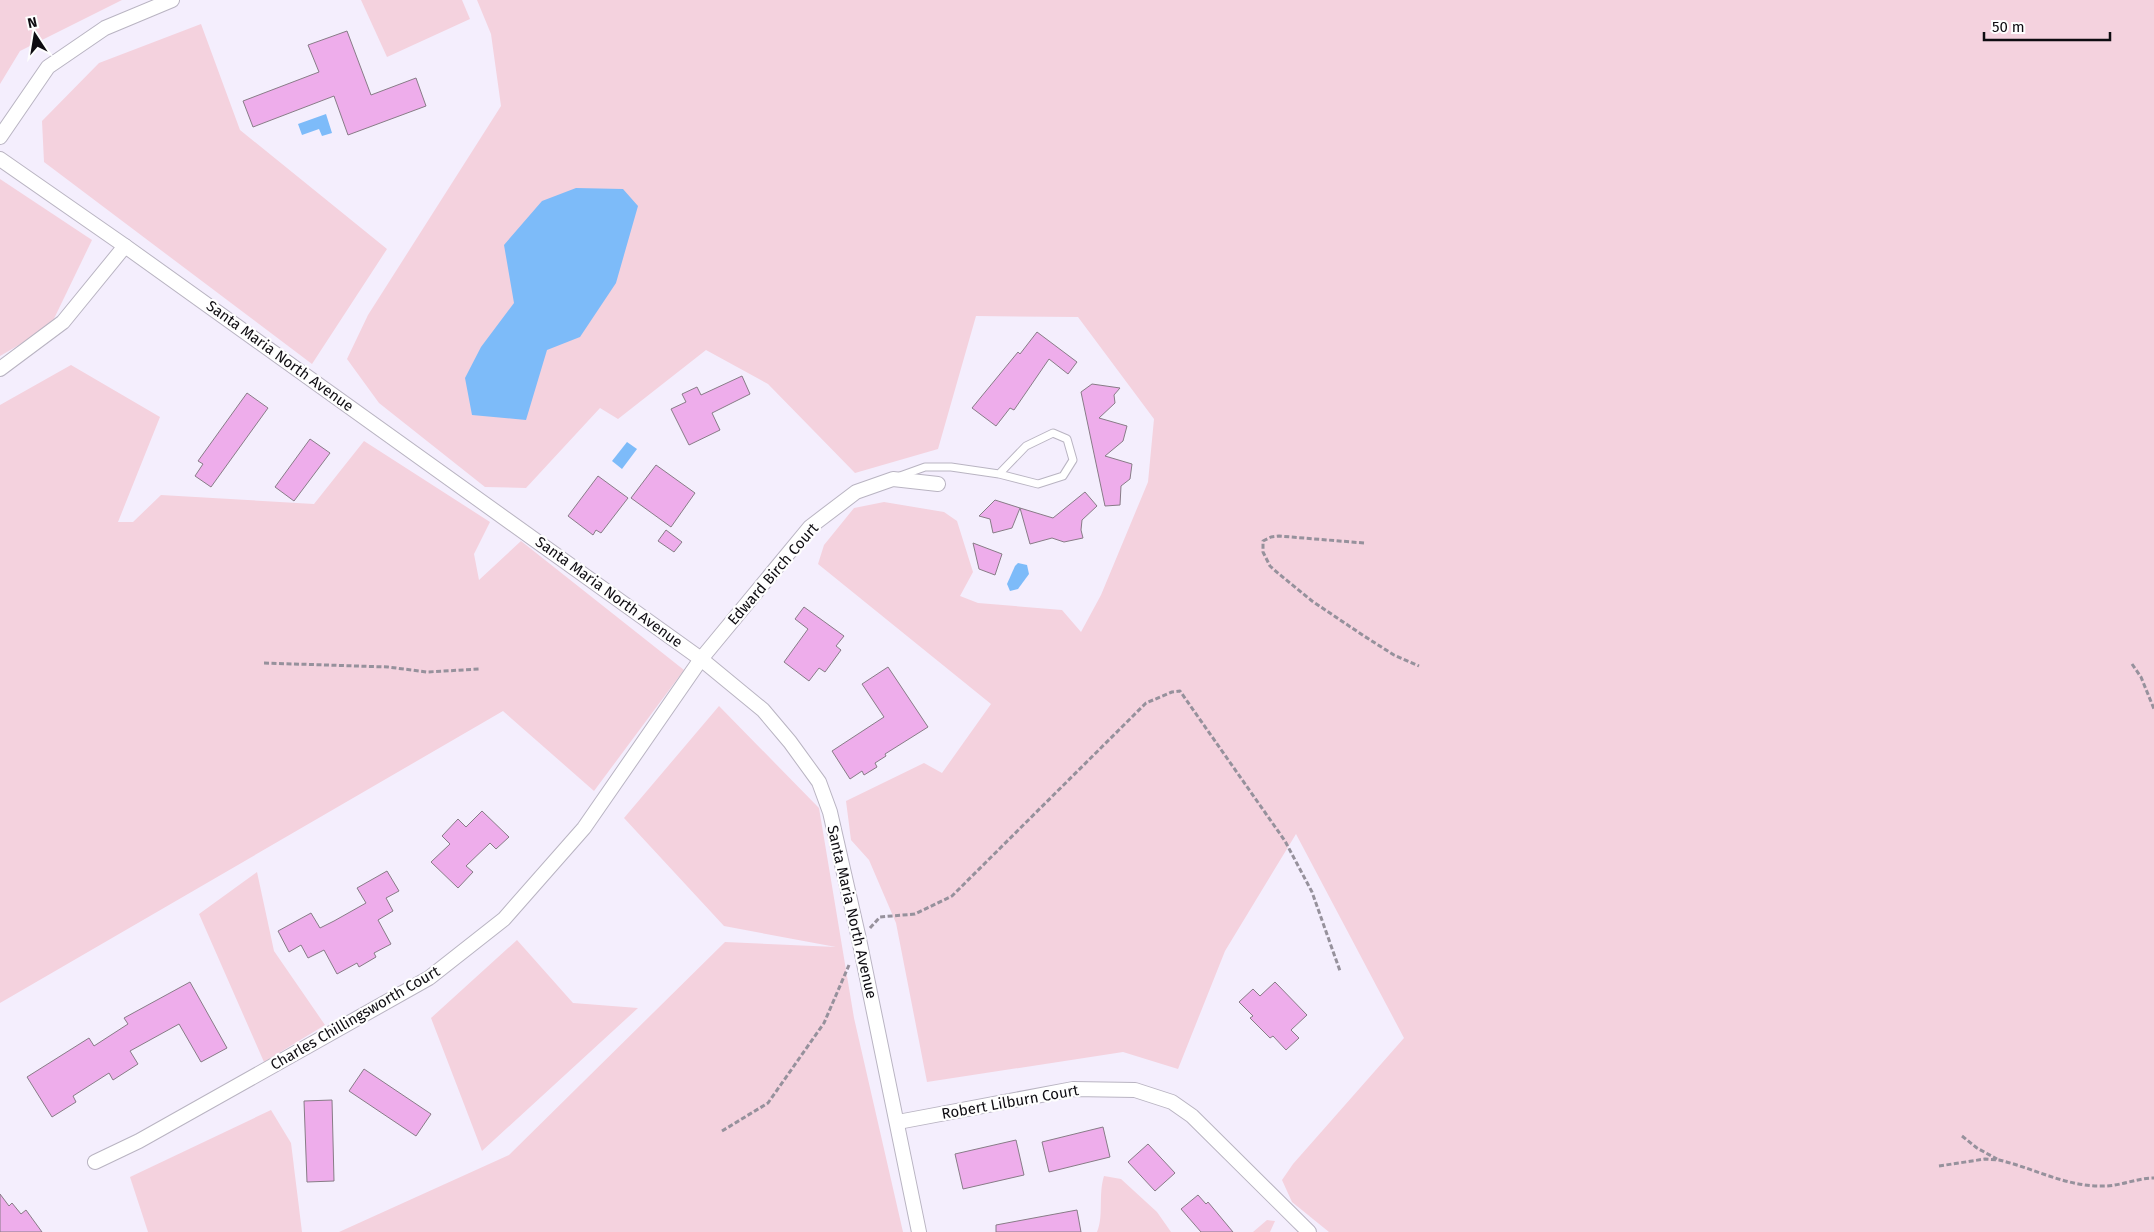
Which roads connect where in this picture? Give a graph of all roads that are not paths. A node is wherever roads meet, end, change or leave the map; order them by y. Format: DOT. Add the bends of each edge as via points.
graph roads {
  1 [pos="172,0"];
  2 [pos="0,137"];
  3 [pos="0,159"];
  4 [pos="125,246"];
  5 [pos="0,369"];
  6 [pos="999,474"];
  7 [pos="893,479"];
  8 [pos="938,484"];
  9 [pos="702,659"];
  10 [pos="898,1122"];
  11 [pos="95,1162"];
  12 [pos="919,1232"];
  13 [pos="1309,1232"];
  1 -- 2 [label="street" via="105,28 48,67"];
  3 -- 4 [label="street, Santa Maria North Avenue"];
  4 -- 5 [label="street" via="63,322"];
  4 -- 9 [label="street, Santa Maria North Avenue"];
  6 -- 6 [label="lane" via="1038,484 1063,476 1073,460 1067,439 1053,433 1026,446"];
  6 -- 7 [label="lane" via="925,467"];
  7 -- 8 [label="street, Edward Birch Court"];
  7 -- 9 [label="street, Edward Birch Court" via="856,492 810,527"];
  9 -- 10 [label="street, Santa Maria North Avenue" via="763,710 819,782 830,812"];
  9 -- 11 [label="street, Charles Chillingsworth Court" via="584,828 504,919 429,978 139,1141"];
  10 -- 12 [label="street, Santa Maria North Avenue"];
  10 -- 13 [label="street, Robert Lilburn Court" via="1073,1089 1135,1090 1172,1102 1192,1116"];
}
